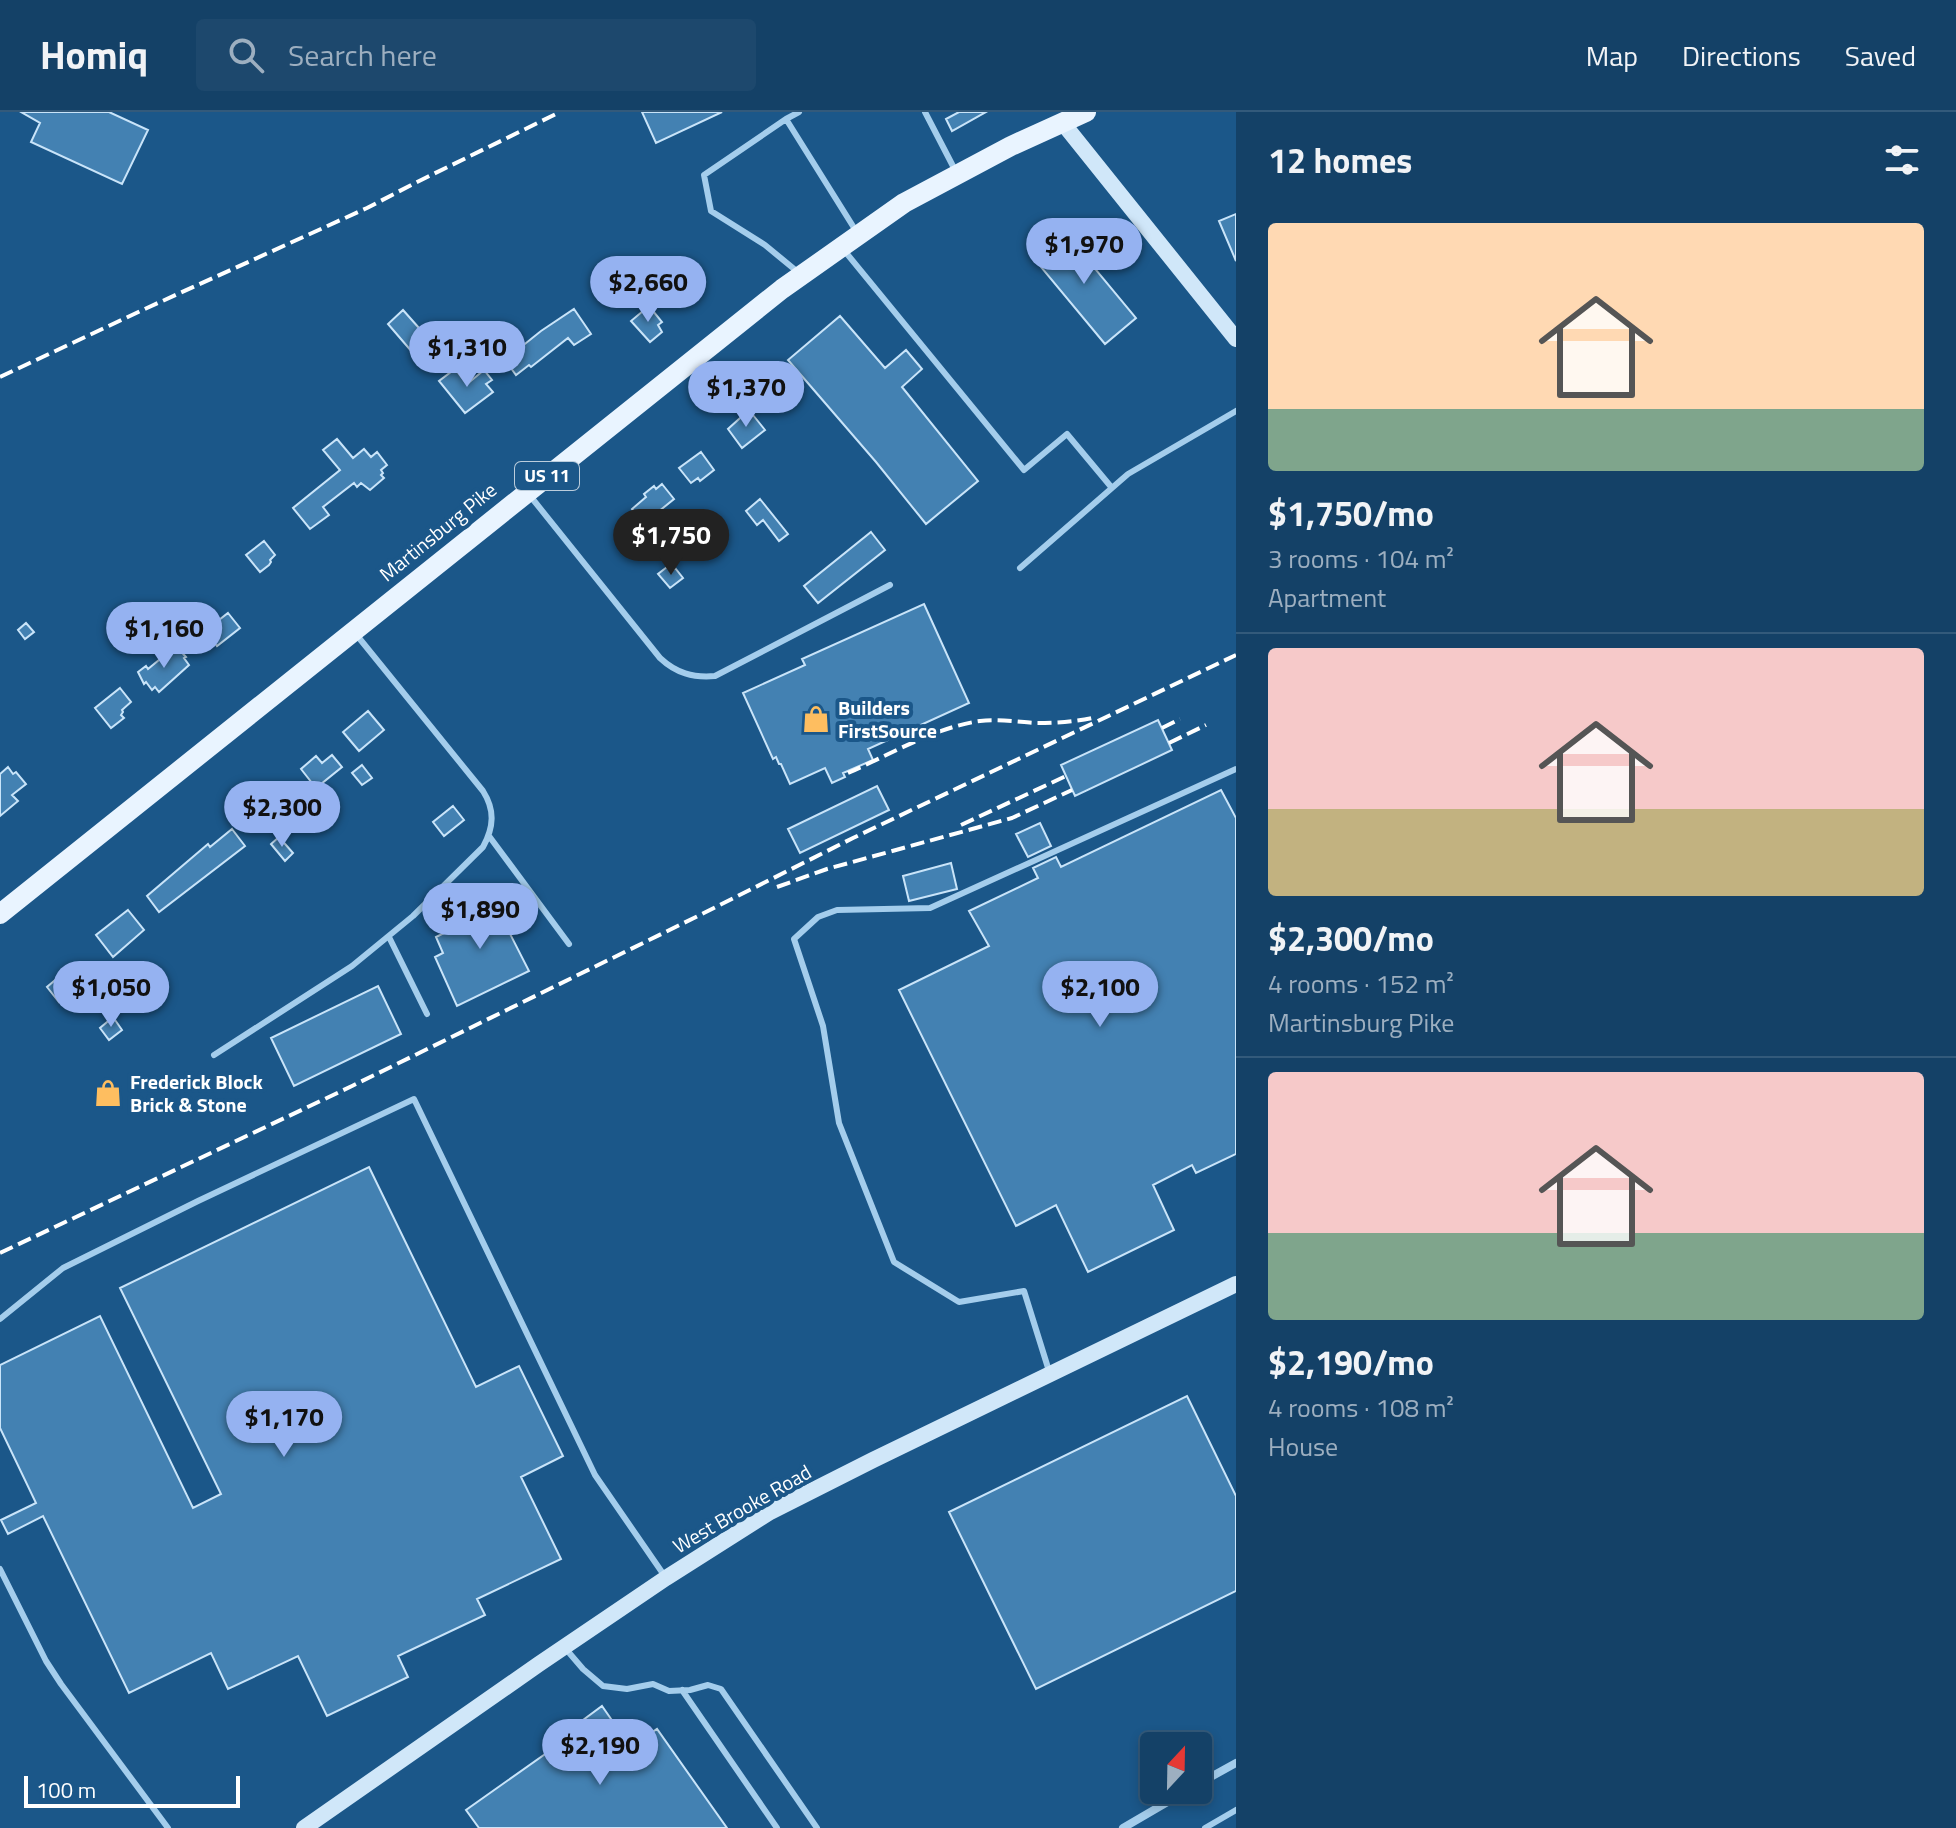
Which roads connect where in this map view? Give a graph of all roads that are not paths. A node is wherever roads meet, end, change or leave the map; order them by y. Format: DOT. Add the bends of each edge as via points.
graph roads {
  1 [pos="799,112"];
  2 [pos="925,112"];
  3 [pos="1086,112"];
  4 [pos="1060,117"];
  5 [pos="786,119"];
  6 [pos="957,173"];
  7 [pos="849,241"];
  8 [pos="801,275"];
  9 [pos="1236,339"];
  10 [pos="1236,411"];
  11 [pos="1112,488"];
  12 [pos="527,492"];
  13 [pos="1020,568"];
  14 [pos="890,585"];
  15 [pos="354,630"];
  16 [pos="1236,769"];
  17 [pos="489,836"];
  18 [pos="0,914"];
  19 [pos="389,937"];
  20 [pos="569,944"];
  21 [pos="427,1014"];
  22 [pos="214,1055"];
  23 [pos="1236,1284"];
  24 [pos="0,1319"];
  25 [pos="1050,1374"];
  26 [pos="0,1569"];
  27 [pos="666,1578"];
  28 [pos="564,1647"];
  29 [pos="682,1690"];
  30 [pos="1236,1763"];
  31 [pos="1212,1776"];
  32 [pos="1164,1804"];
  33 [pos="1236,1810"];
  34 [pos="168,1828"];
  35 [pos="304,1828"];
  36 [pos="777,1828"];
  37 [pos="817,1828"];
  38 [pos="1123,1828"];
  39 [pos="1205,1828"];
  1 -- 5 [label="lane"];
  2 -- 6 [label="lane"];
  3 -- 4 [label="main road, Martinsburg Pike / US 11"];
  4 -- 6 [label="main road, Martinsburg Pike / US 11"];
  4 -- 9 [label="street"];
  5 -- 7 [label="lane"];
  5 -- 8 [label="lane" via="704,175 711,211"];
  6 -- 7 [label="main road, Martinsburg Pike / US 11"];
  7 -- 8 [label="main road, Martinsburg Pike / US 11"];
  7 -- 11 [label="lane" via="1024,470 1067,434"];
  8 -- 12 [label="main road, Martinsburg Pike / US 11"];
  10 -- 11 [label="lane"];
  11 -- 13 [label="lane"];
  12 -- 14 [label="lane" via="660,658 687,675 715,676"];
  12 -- 15 [label="main road, Martinsburg Pike / US 11"];
  15 -- 17 [label="lane" via="483,791 492,811"];
  15 -- 18 [label="main road, Martinsburg Pike / US 11"];
  16 -- 25 [label="lane" via="930,908 837,910 818,917 794,939 823,1026 839,1123 894,1262 959,1302 1024,1291"];
  17 -- 19 [label="lane"];
  17 -- 20 [label="lane"];
  19 -- 21 [label="lane"];
  19 -- 22 [label="lane"];
  23 -- 25 [label="street, West Brooke Road"];
  24 -- 27 [label="lane" via="63,1268 414,1099 595,1475"];
  25 -- 27 [label="street, West Brooke Road" via="770,1512"];
  26 -- 34 [label="lane" via="46,1661"];
  27 -- 28 [label="street, West Brooke Road"];
  28 -- 29 [label="lane" via="603,1686 653,1684"];
  28 -- 35 [label="street, West Brooke Road"];
  29 -- 36 [label="lane"];
  29 -- 37 [label="lane" via="708,1685 721,1689"];
  30 -- 31 [label="street"];
  32 -- 38 [label="street"];
  33 -- 39 [label="lane"];
}
